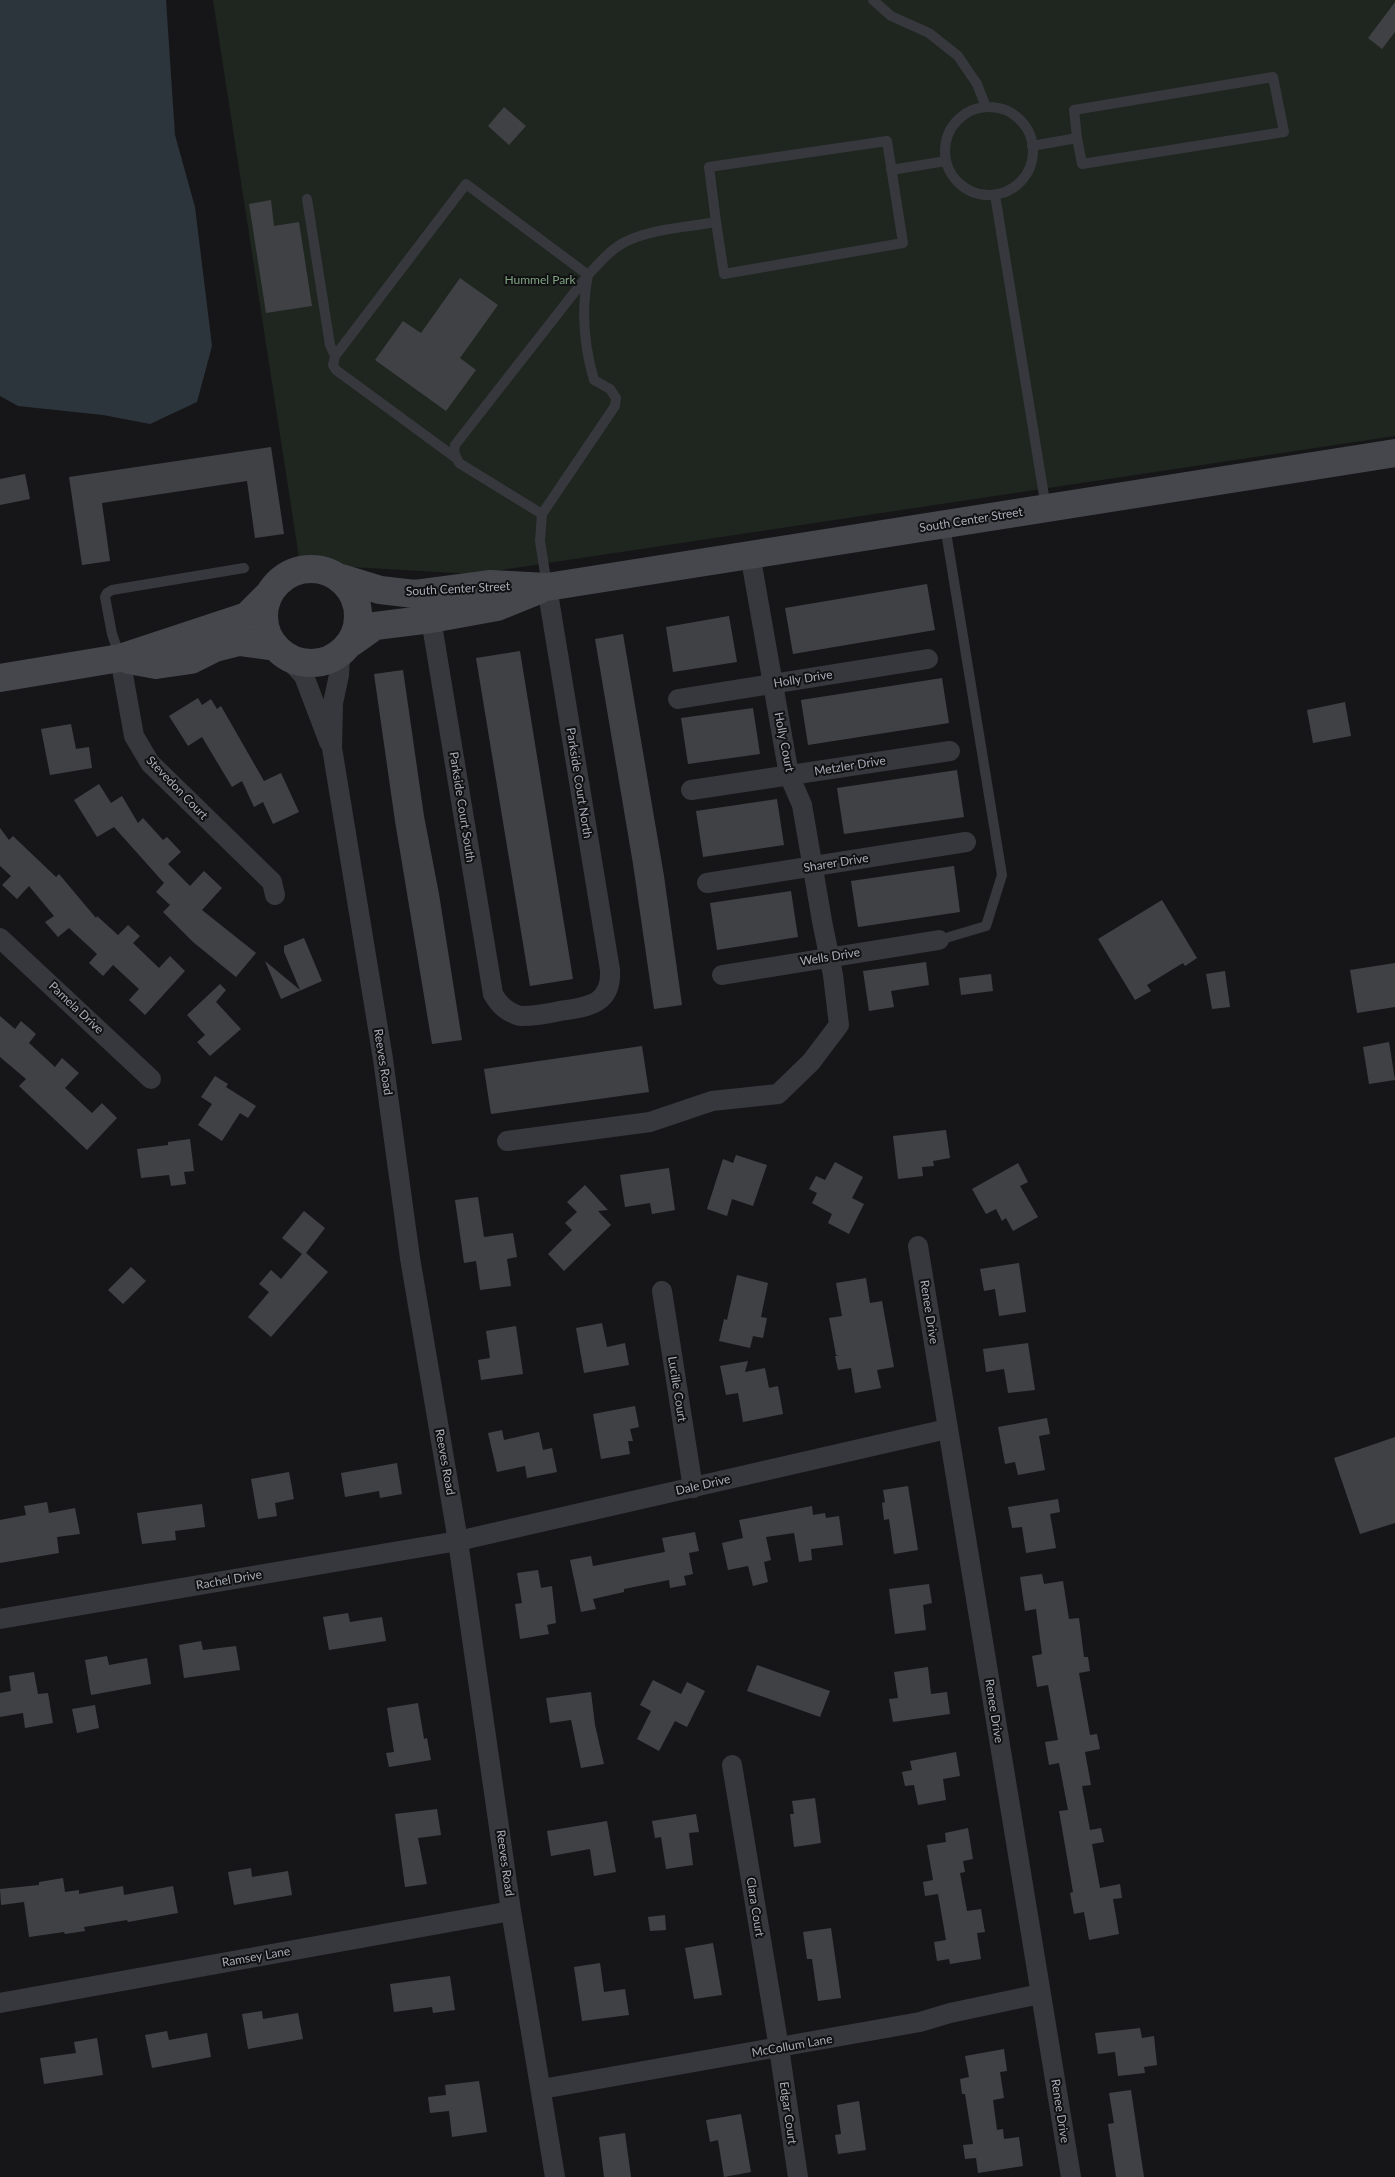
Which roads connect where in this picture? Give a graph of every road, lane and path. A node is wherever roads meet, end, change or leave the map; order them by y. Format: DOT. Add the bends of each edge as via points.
graph roads {
  1 [pos="873,0"];
  2 [pos="986,107"];
  3 [pos="1077,138"];
  4 [pos="1032,146"];
  5 [pos="946,161"];
  6 [pos="891,170"];
  7 [pos="995,195"];
  8 [pos="307,199"];
  9 [pos="716,222"];
  10 [pos="588,275"];
  11 [pos="335,356"];
  12 [pos="1395,453"];
  13 [pos="456,458"];
  14 [pos="1046,508"];
  15 [pos="542,514"];
  16 [pos="944,525"];
  17 [pos="750,554"];
  18 [pos="244,568"];
  19 [pos="341,578"];
  20 [pos="547,587"];
  21 [pos="269,594"];
  22 [pos="431,619"];
  23 [pos="345,649"];
  24 [pos="281,652"];
  25 [pos="120,658"];
  26 [pos="928,659"];
  27 [pos="0,678"];
  28 [pos="773,684"];
  29 [pos="678,698"];
  30 [pos="332,748"];
  31 [pos="950,751"];
  32 [pos="789,775"];
  33 [pos="691,790"];
  34 [pos="966,842"];
  35 [pos="812,866"];
  36 [pos="707,883"];
  37 [pos="274,895"];
  38 [pos="0,938"];
  39 [pos="938,940"];
  40 [pos="830,957"];
  41 [pos="722,975"];
  42 [pos="493,994"];
  43 [pos="151,1079"];
  44 [pos="507,1141"];
  45 [pos="918,1246"];
  46 [pos="662,1291"];
  47 [pos="947,1429"];
  48 [pos="693,1488"];
  49 [pos="458,1541"];
  50 [pos="0,1619"];
  51 [pos="732,1765"];
  52 [pos="512,1911"];
  53 [pos="1040,1994"];
  54 [pos="0,2003"];
  55 [pos="779,2048"];
  56 [pos="542,2089"];
  57 [pos="555,2177"];
  58 [pos="798,2177"];
  59 [pos="1071,2177"];
  1 -- 2 [label="lane" via="891,16 929,34 958,56 977,84"];
  2 -- 4 [label="lane" via="1014,115 1025,126"];
  2 -- 5 [label="lane" via="972,110 952,128 946,142"];
  3 -- 3 [label="lane" via="1074,110 1273,77 1284,132 1082,164"];
  3 -- 4 [label="lane"];
  4 -- 7 [label="lane" via="1030,169 1021,181"];
  5 -- 6 [label="lane"];
  5 -- 7 [label="lane" via="957,181 968,189"];
  6 -- 9 [label="lane" via="887,141 709,167"];
  6 -- 9 [label="lane" via="903,243 724,274"];
  7 -- 14 [label="lane"];
  8 -- 11 [label="lane" via="330,345"];
  9 -- 10 [label="lane" via="626,241"];
  10 -- 11 [label="lane" via="466,184"];
  10 -- 13 [label="lane" via="455,445"];
  10 -- 15 [label="lane" via="584,294 587,350 594,380 610,389 616,398 615,406"];
  11 -- 13 [label="lane" via="333,366 336,370"];
  12 -- 14 [label="main road, South Center Street"];
  13 -- 15 [label="lane" via="459,463"];
  14 -- 16 [label="main road, South Center Street"];
  15 -- 20 [label="lane" via="540,541"];
  16 -- 17 [label="main road, South Center Street"];
  16 -- 39 [label="lane" via="1002,876 986,926"];
  17 -- 20 [label="main road, South Center Street"];
  17 -- 28 [label="street, Holly Court"];
  18 -- 25 [label="lane" via="107,593 112,634"];
  19 -- 20 [label="main road, South Center Street" via="380,590 415,594 492,584"];
  19 -- 21 [label="main road" via="329,571 301,569 288,574"];
  19 -- 23 [label="main road" via="351,589 358,609 357,630"];
  20 -- 22 [label="main road, South Center Street" via="498,607"];
  20 -- 42 [label="street, Parkside Court North" via="610,979 607,992 589,1007 529,1016 509,1013"];
  21 -- 24 [label="main road" via="264,622 268,635"];
  21 -- 25 [label="main road" via="247,616"];
  22 -- 23 [label="main road, South Center Street" via="375,626"];
  22 -- 42 [label="street, Parkside Court South"];
  23 -- 24 [label="main road" via="327,661 314,664 300,662"];
  23 -- 30 [label="street, Reeves Road" via="333,703"];
  24 -- 25 [label="main road" via="239,642 215,648 191,660 156,665"];
  24 -- 30 [label="street, Reeves Road" via="304,676"];
  25 -- 27 [label="main road"];
  25 -- 37 [label="street, Stevedon Court" via="134,736 146,757 272,882"];
  26 -- 28 [label="street, Holly Drive"];
  28 -- 29 [label="street, Holly Drive"];
  28 -- 32 [label="street, Holly Court"];
  30 -- 49 [label="street, Reeves Road" via="382,1051 410,1258"];
  31 -- 32 [label="street, Metzler Drive"];
  32 -- 33 [label="street, Metzler Drive"];
  32 -- 35 [label="street, Holly Court" via="802,805"];
  34 -- 35 [label="street, Sharer Drive"];
  35 -- 36 [label="street, Sharer Drive"];
  35 -- 40 [label="street, Holly Court"];
  38 -- 43 [label="street, Pamela Drive"];
  39 -- 40 [label="street, Wells Drive"];
  40 -- 41 [label="street, Wells Drive"];
  40 -- 44 [label="street, Holly Court" via="839,1025 811,1062 778,1094 712,1101 650,1122"];
  45 -- 47 [label="street, Renee Drive"];
  46 -- 48 [label="street, Lucille Court"];
  47 -- 48 [label="street, Dale Drive"];
  47 -- 53 [label="street, Renee Drive"];
  48 -- 49 [label="street, Dale Drive"];
  49 -- 50 [label="street, Rachel Drive"];
  49 -- 52 [label="street, Reeves Road"];
  51 -- 55 [label="street, Clara Court"];
  52 -- 54 [label="street, Ramsey Lane"];
  52 -- 56 [label="street, Reeves Road"];
  53 -- 55 [label="street, McCollum Lane" via="950,2012 920,2022"];
  53 -- 59 [label="street, Renee Drive"];
  55 -- 56 [label="street, McCollum Lane"];
  55 -- 58 [label="street, Edgar Court"];
  56 -- 57 [label="street, Reeves Road"];
}
